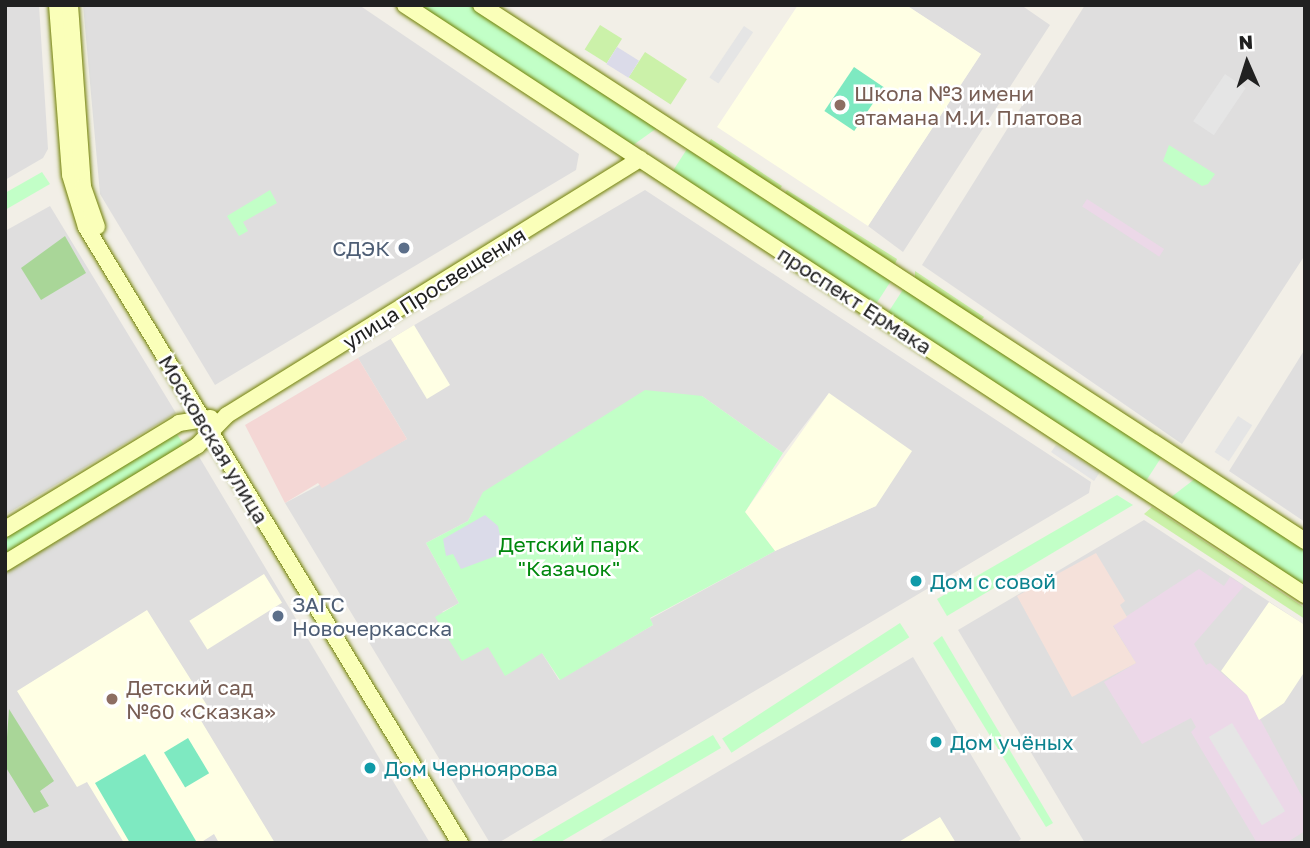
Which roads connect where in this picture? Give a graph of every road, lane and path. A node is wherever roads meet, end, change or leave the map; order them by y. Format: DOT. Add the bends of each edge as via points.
graph roads {
  1 [pos="57,5"];
  2 [pos="70,5"];
  3 [pos="405,5"];
  4 [pos="481,5"];
  5 [pos="640,159"];
  6 [pos="214,421"];
  7 [pos="5,529"];
  8 [pos="1305,541"];
  9 [pos="5,563"];
  10 [pos="1305,595"];
  11 [pos="460,843"];
  12 [pos="468,843"];
  1 -- 6 [label="main road, Московская улица" via="70,175 78,209"];
  2 -- 6 [label="main road, Московская улица" via="82,174 94,222"];
  3 -- 5 [label="main road, проспект Ермака"];
  4 -- 8 [label="main road, проспект Ермака"];
  5 -- 6 [label="main road, улица Просвещения"];
  5 -- 10 [label="main road, проспект Ермака"];
  6 -- 7 [label="main road, улица Просвещения" via="179,423"];
  6 -- 9 [label="main road, улица Просвещения" via="197,446"];
  6 -- 11 [label="main road, Московская улица"];
  6 -- 12 [label="main road, Московская улица"];
}
